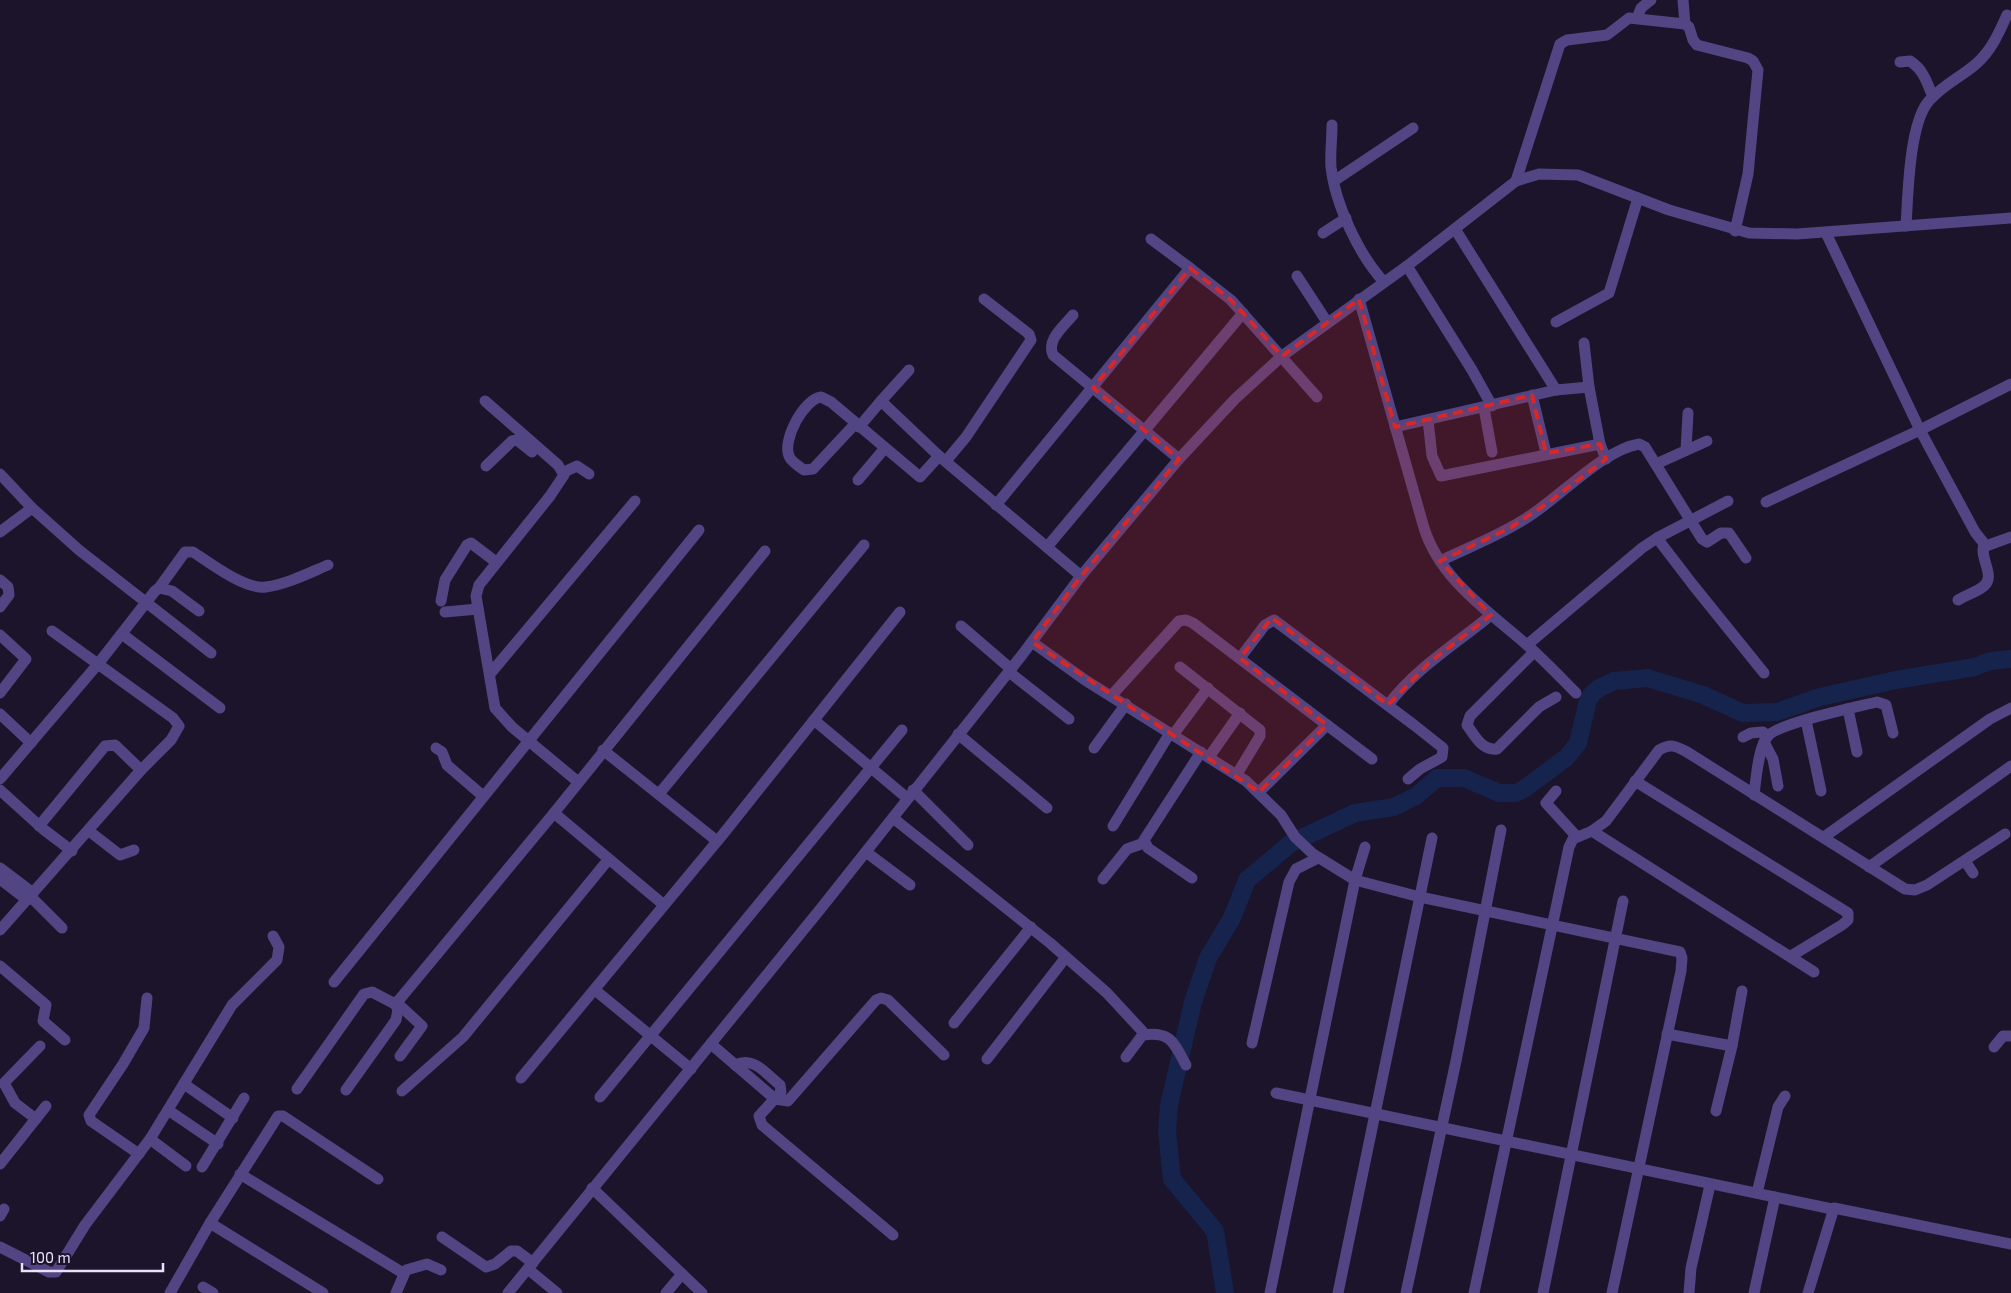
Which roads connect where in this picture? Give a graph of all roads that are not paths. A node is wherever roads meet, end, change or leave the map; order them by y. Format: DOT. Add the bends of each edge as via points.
graph roads {
  1 [pos="1651,0"];
  2 [pos="1683,0"];
  3 [pos="2007,15"];
  4 [pos="1637,18"];
  5 [pos="1685,24"];
  6 [pos="1900,62"];
  7 [pos="1933,98"];
  8 [pos="1332,125"];
  9 [pos="1412,128"];
  10 [pos="1334,181"];
  11 [pos="1516,182"];
  12 [pos="1638,198"];
  13 [pos="1346,218"];
  14 [pos="2011,218"];
  15 [pos="1906,226"];
  16 [pos="1455,228"];
  17 [pos="1736,231"];
  18 [pos="1323,233"];
  19 [pos="1826,233"];
  20 [pos="1151,239"];
  21 [pos="1407,266"];
  22 [pos="1190,268"];
  23 [pos="1297,276"];
  24 [pos="1384,282"];
  25 [pos="984,299"];
  26 [pos="1360,299"];
  27 [pos="1243,314"];
  28 [pos="1073,315"];
  29 [pos="1328,322"];
  30 [pos="1556,322"];
  31 [pos="1584,343"];
  32 [pos="1282,356"];
  33 [pos="909,370"];
  34 [pos="2011,384"];
  35 [pos="1589,387"];
  36 [pos="1092,388"];
  37 [pos="1556,390"];
  38 [pos="1532,395"];
  39 [pos="1317,397"];
  40 [pos="485,401"];
  41 [pos="881,401"];
  42 [pos="1488,407"];
  43 [pos="1688,413"];
  44 [pos="1428,420"];
  45 [pos="857,425"];
  46 [pos="1395,427"];
  47 [pos="1920,430"];
  48 [pos="1144,431"];
  49 [pos="1707,441"];
  50 [pos="1600,444"];
  51 [pos="885,448"];
  52 [pos="1686,450"];
  53 [pos="1492,452"];
  54 [pos="1546,453"];
  55 [pos="942,458"];
  56 [pos="1179,458"];
  57 [pos="1606,459"];
  58 [pos="1656,464"];
  59 [pos="486,466"];
  60 [pos="589,474"];
  61 [pos="563,475"];
  62 [pos="1,477"];
  63 [pos="858,480"];
  64 [pos="1728,501"];
  65 [pos="635,502"];
  66 [pos="1766,502"];
  67 [pos="996,505"];
  68 [pos="32,508"];
  69 [pos="1691,520"];
  70 [pos="699,530"];
  71 [pos="0,532"];
  72 [pos="2011,537"];
  73 [pos="1658,538"];
  74 [pos="864,545"];
  75 [pos="1984,545"];
  76 [pos="1047,547"];
  77 [pos="765,551"];
  78 [pos="1746,558"];
  79 [pos="1440,561"];
  80 [pos="496,562"];
  81 [pos="328,565"];
  82 [pos="1081,576"];
  83 [pos="0,580"];
  84 [pos="159,588"];
  85 [pos="1958,600"];
  86 [pos="441,601"];
  87 [pos="147,602"];
  88 [pos="0,607"];
  89 [pos="478,610"];
  90 [pos="199,611"];
  91 [pos="445,612"];
  92 [pos="900,612"];
  93 [pos="1491,615"];
  94 [pos="961,626"];
  95 [pos="52,631"];
  96 [pos="122,634"];
  97 [pos="0,635"];
  98 [pos="1032,642"];
  99 [pos="1531,649"];
  100 [pos="211,653"];
  101 [pos="1240,658"];
  102 [pos="98,664"];
  103 [pos="1180,667"];
  104 [pos="1010,670"];
  105 [pos="1764,673"];
  106 [pos="490,674"];
  107 [pos="1208,688"];
  108 [pos="0,693"];
  109 [pos="1576,693"];
  110 [pos="1112,695"];
  111 [pos="1556,697"];
  112 [pos="1126,704"];
  113 [pos="1388,705"];
  114 [pos="220,708"];
  115 [pos="2011,708"];
  116 [pos="1848,710"];
  117 [pos="1240,713"];
  118 [pos="0,714"];
  119 [pos="1069,719"];
  120 [pos="814,720"];
  121 [pos="1806,720"];
  122 [pos="1326,725"];
  123 [pos="902,730"];
  124 [pos="1893,733"];
  125 [pos="958,734"];
  126 [pos="1172,734"];
  127 [pos="1743,737"];
  128 [pos="1766,739"];
  129 [pos="528,741"];
  130 [pos="31,743"];
  131 [pos="436,748"];
  132 [pos="1094,748"];
  133 [pos="603,750"];
  134 [pos="1856,752"];
  135 [pos="1205,755"];
  136 [pos="1372,759"];
  137 [pos="2011,766"];
  138 [pos="870,768"];
  139 [pos="141,770"];
  140 [pos="1237,774"];
  141 [pos="0,779"];
  142 [pos="1408,779"];
  143 [pos="1635,781"];
  144 [pos="578,782"];
  145 [pos="1778,786"];
  146 [pos="0,790"];
  147 [pos="1556,790"];
  148 [pos="1821,791"];
  149 [pos="1259,792"];
  150 [pos="659,794"];
  151 [pos="910,794"];
  152 [pos="1754,795"];
  153 [pos="483,796"];
  154 [pos="1047,808"];
  155 [pos="554,813"];
  156 [pos="893,818"];
  157 [pos="39,826"];
  158 [pos="1113,826"];
  159 [pos="89,830"];
  160 [pos="1501,830"];
  161 [pos="1592,831"];
  162 [pos="2006,834"];
  163 [pos="1577,837"];
  164 [pos="1824,837"];
  165 [pos="1432,838"];
  166 [pos="717,841"];
  167 [pos="1144,843"];
  168 [pos="968,845"];
  169 [pos="1365,848"];
  170 [pos="134,850"];
  171 [pos="72,851"];
  172 [pos="866,852"];
  173 [pos="1315,856"];
  174 [pos="608,860"];
  175 [pos="1965,861"];
  176 [pos="1869,867"];
  177 [pos="0,868"];
  178 [pos="1973,873"];
  179 [pos="1192,878"];
  180 [pos="0,879"];
  181 [pos="1103,879"];
  182 [pos="1355,880"];
  183 [pos="910,885"];
  184 [pos="30,897"];
  185 [pos="1420,897"];
  186 [pos="1623,902"];
  187 [pos="664,905"];
  188 [pos="1486,911"];
  189 [pos="1551,926"];
  190 [pos="1031,927"];
  191 [pos="62,928"];
  192 [pos="0,930"];
  193 [pos="273,936"];
  194 [pos="1616,938"];
  195 [pos="1791,956"];
  196 [pos="1066,957"];
  197 [pos="0,966"];
  198 [pos="1814,972"];
  199 [pos="334,982"];
  200 [pos="595,990"];
  201 [pos="1742,991"];
  202 [pos="147,998"];
  203 [pos="396,1003"];
  204 [pos="954,1023"];
  205 [pos="1667,1034"];
  206 [pos="1143,1035"];
  207 [pos="652,1036"];
  208 [pos="2011,1036"];
  209 [pos="65,1040"];
  210 [pos="1252,1043"];
  211 [pos="711,1044"];
  212 [pos="40,1046"];
  213 [pos="1732,1046"];
  214 [pos="1994,1047"];
  215 [pos="944,1055"];
  216 [pos="400,1056"];
  217 [pos="1126,1057"];
  218 [pos="988,1059"];
  219 [pos="1186,1065"];
  220 [pos="691,1068"];
  221 [pos="521,1078"];
  222 [pos="184,1084"];
  223 [pos="297,1089"];
  224 [pos="346,1090"];
  225 [pos="402,1091"];
  226 [pos="1276,1093"];
  227 [pos="1784,1096"];
  228 [pos="600,1097"];
  229 [pos="244,1098"];
  230 [pos="775,1100"];
  231 [pos="1311,1100"];
  232 [pos="46,1106"];
  233 [pos="168,1110"];
  234 [pos="1716,1111"];
  235 [pos="1375,1112"];
  236 [pos="233,1118"];
  237 [pos="36,1119"];
  238 [pos="1442,1126"];
  239 [pos="150,1139"];
  240 [pos="1507,1141"];
  241 [pos="218,1144"];
  242 [pos="139,1154"];
  243 [pos="1573,1155"];
  244 [pos="0,1164"];
  245 [pos="186,1166"];
  246 [pos="202,1167"];
  247 [pos="1639,1170"];
  248 [pos="240,1174"];
  249 [pos="378,1179"];
  250 [pos="1710,1185"];
  251 [pos="592,1188"];
  252 [pos="1757,1193"];
  253 [pos="1775,1197"];
  254 [pos="1832,1209"];
  255 [pos="210,1223"];
  256 [pos="892,1236"];
  257 [pos="442,1237"];
  258 [pos="2011,1244"];
  259 [pos="0,1247"];
  260 [pos="530,1266"];
  261 [pos="441,1270"];
  262 [pos="403,1274"];
  263 [pos="682,1274"];
  264 [pos="170,1293"];
  265 [pos="323,1293"];
  266 [pos="396,1293"];
  267 [pos="508,1293"];
  268 [pos="557,1293"];
  269 [pos="666,1293"];
  270 [pos="702,1293"];
  271 [pos="1270,1293"];
  272 [pos="1338,1293"];
  273 [pos="1406,1293"];
  274 [pos="1474,1293"];
  275 [pos="1543,1293"];
  276 [pos="1612,1293"];
  277 [pos="1689,1293"];
  278 [pos="1754,1293"];
  279 [pos="1808,1293"];
  1 -- 4 [label="street" via="1641,8"];
  2 -- 5 [label="street"];
  3 -- 7 [label="street" via="1987,53"];
  4 -- 5 [label="street"];
  4 -- 11 [label="street" via="1629,18 1607,35 1567,40 1560,44"];
  5 -- 17 [label="street" via="1697,45 1748,58 1758,70 1749,166"];
  6 -- 7 [label="street" via="1910,61 1917,66"];
  7 -- 15 [label="street" via="1918,119"];
  8 -- 10 [label="street"];
  9 -- 10 [label="street"];
  10 -- 13 [label="street"];
  11 -- 12 [label="street" via="1539,174 1578,175"];
  11 -- 16 [label="street"];
  12 -- 17 [label="street"];
  12 -- 30 [label="street" via="1609,293"];
  13 -- 18 [label="street"];
  13 -- 24 [label="street"];
  14 -- 15 [label="street"];
  15 -- 19 [label="street"];
  16 -- 21 [label="street"];
  16 -- 37 [label="street"];
  17 -- 19 [label="street"];
  19 -- 47 [label="street"];
  20 -- 22 [label="street"];
  21 -- 24 [label="street"];
  21 -- 42 [label="street" via="1472,370"];
  22 -- 27 [label="street" via="1232,300"];
  22 -- 36 [label="street"];
  23 -- 29 [label="street"];
  24 -- 26 [label="street"];
  25 -- 55 [label="street" via="1029,334 1031,340 966,437"];
  26 -- 29 [label="street"];
  26 -- 46 [label="street"];
  27 -- 32 [label="street"];
  27 -- 48 [label="street"];
  28 -- 36 [label="street" via="1052,341 1051,349"];
  29 -- 32 [label="street"];
  31 -- 35 [label="street"];
  32 -- 39 [label="street"];
  32 -- 56 [label="street" via="1235,399"];
  33 -- 41 [label="street"];
  34 -- 47 [label="street"];
  35 -- 37 [label="street"];
  35 -- 50 [label="street"];
  36 -- 48 [label="street"];
  36 -- 67 [label="street"];
  37 -- 38 [label="street"];
  38 -- 42 [label="street"];
  38 -- 54 [label="street"];
  40 -- 61 [label="street"];
  41 -- 45 [label="street"];
  41 -- 55 [label="street"];
  42 -- 44 [label="street"];
  42 -- 53 [label="street"];
  43 -- 52 [label="street"];
  44 -- 46 [label="street"];
  44 -- 54 [label="street" via="1432,456 1441,476"];
  45 -- 45 [label="street" via="832,402 818,397 793,426 789,457 804,470 813,469"];
  45 -- 51 [label="street"];
  46 -- 79 [label="street" via="1427,536"];
  47 -- 66 [label="street"];
  47 -- 75 [label="street"];
  48 -- 56 [label="street"];
  48 -- 76 [label="street"];
  49 -- 52 [label="street"];
  50 -- 54 [label="street"];
  50 -- 57 [label="street"];
  51 -- 55 [label="street" via="920,477"];
  51 -- 63 [label="street"];
  52 -- 58 [label="street"];
  55 -- 67 [label="street"];
  56 -- 82 [label="street"];
  57 -- 58 [label="street" via="1621,449 1639,444 1645,447"];
  57 -- 79 [label="street" via="1529,517"];
  58 -- 69 [label="street"];
  59 -- 61 [label="street" via="509,443 517,440"];
  60 -- 61 [label="street" via="577,466"];
  61 -- 80 [label="street"];
  62 -- 68 [label="street"];
  64 -- 69 [label="street"];
  65 -- 106 [label="street"];
  67 -- 76 [label="street"];
  68 -- 71 [label="street"];
  68 -- 87 [label="street" via="79,550"];
  69 -- 73 [label="street"];
  69 -- 78 [label="street" via="1704,542 1721,533 1729,533"];
  70 -- 129 [label="street"];
  72 -- 75 [label="street"];
  73 -- 99 [label="street" via="1597,585"];
  73 -- 105 [label="street"];
  74 -- 150 [label="street"];
  75 -- 85 [label="street" via="1982,555 1989,574 1988,581"];
  76 -- 82 [label="street"];
  77 -- 133 [label="street"];
  79 -- 93 [label="street" via="1448,574"];
  80 -- 86 [label="street" via="471,543 467,545 445,580"];
  80 -- 89 [label="street" via="479,585 476,596"];
  81 -- 84 [label="street" via="265,587 246,584 193,552 185,552"];
  82 -- 98 [label="street"];
  83 -- 88 [label="street" via="8,587 9,595"];
  84 -- 87 [label="street"];
  84 -- 90 [label="street" via="172,591"];
  87 -- 96 [label="street"];
  87 -- 100 [label="street"];
  89 -- 91 [label="street"];
  89 -- 106 [label="street"];
  92 -- 120 [label="street"];
  93 -- 99 [label="street"];
  93 -- 113 [label="street" via="1408,681"];
  94 -- 104 [label="street"];
  95 -- 102 [label="street"];
  96 -- 102 [label="street"];
  96 -- 114 [label="street"];
  97 -- 108 [label="street" via="26,659"];
  98 -- 104 [label="street"];
  98 -- 110 [label="street"];
  99 -- 109 [label="street"];
  99 -- 111 [label="street" via="1470,716 1467,725 1478,741 1491,750 1497,749 1539,707"];
  101 -- 110 [label="street" via="1193,623 1181,620"];
  101 -- 113 [label="street" via="1264,625 1274,620"];
  101 -- 122 [label="street"];
  102 -- 130 [label="street"];
  102 -- 139 [label="street" via="178,722 176,733"];
  103 -- 107 [label="street"];
  104 -- 119 [label="street"];
  104 -- 125 [label="street"];
  106 -- 129 [label="street" via="495,708"];
  107 -- 117 [label="street"];
  107 -- 126 [label="street"];
  110 -- 112 [label="street"];
  112 -- 126 [label="street"];
  112 -- 132 [label="street"];
  113 -- 142 [label="street" via="1442,748 1442,757"];
  115 -- 164 [label="street"];
  116 -- 121 [label="street"];
  116 -- 124 [label="street" via="1877,702 1885,704"];
  116 -- 134 [label="street"];
  117 -- 135 [label="street"];
  117 -- 140 [label="street" via="1257,726 1261,734"];
  118 -- 130 [label="street"];
  120 -- 138 [label="street"];
  120 -- 166 [label="street"];
  121 -- 128 [label="street"];
  121 -- 148 [label="street"];
  122 -- 136 [label="street"];
  122 -- 149 [label="street"];
  123 -- 138 [label="street"];
  125 -- 151 [label="street"];
  125 -- 154 [label="street"];
  126 -- 135 [label="street"];
  126 -- 158 [label="street"];
  127 -- 128 [label="street" via="1762,732"];
  128 -- 145 [label="street"];
  128 -- 152 [label="street"];
  129 -- 144 [label="street"];
  129 -- 153 [label="street"];
  130 -- 141 [label="street"];
  131 -- 153 [label="street" via="442,752 447,765"];
  133 -- 144 [label="street"];
  133 -- 150 [label="street"];
  135 -- 140 [label="street"];
  135 -- 167 [label="street" via="1148,832"];
  137 -- 176 [label="street"];
  138 -- 151 [label="street"];
  138 -- 207 [label="street"];
  139 -- 157 [label="street" via="115,745 105,746"];
  139 -- 159 [label="street"];
  140 -- 149 [label="street"];
  143 -- 152 [label="street" via="1659,750 1674,745"];
  143 -- 161 [label="street" via="1606,821"];
  143 -- 195 [label="street" via="1848,913 1848,920 1842,925"];
  144 -- 155 [label="street"];
  146 -- 157 [label="street"];
  147 -- 163 [label="street" via="1546,803"];
  149 -- 173 [label="street" via="1281,815 1295,837"];
  150 -- 166 [label="street"];
  151 -- 156 [label="street"];
  151 -- 168 [label="street"];
  152 -- 164 [label="street"];
  153 -- 199 [label="street"];
  155 -- 174 [label="street"];
  155 -- 203 [label="street"];
  156 -- 172 [label="street"];
  156 -- 190 [label="street"];
  157 -- 171 [label="street"];
  159 -- 170 [label="street" via="120,855"];
  159 -- 171 [label="street"];
  160 -- 188 [label="street"];
  161 -- 163 [label="street"];
  161 -- 195 [label="street"];
  162 -- 175 [label="street"];
  163 -- 189 [label="street" via="1569,847"];
  164 -- 176 [label="street"];
  165 -- 185 [label="street"];
  166 -- 187 [label="street"];
  167 -- 179 [label="street"];
  167 -- 181 [label="street" via="1127,849"];
  169 -- 182 [label="street"];
  171 -- 184 [label="street"];
  172 -- 183 [label="street"];
  172 -- 211 [label="street"];
  173 -- 182 [label="street"];
  173 -- 210 [label="street" via="1296,869 1289,882"];
  174 -- 187 [label="street"];
  174 -- 225 [label="street" via="463,1037"];
  175 -- 176 [label="street" via="1915,890 1905,889"];
  175 -- 178 [label="street"];
  177 -- 184 [label="street"];
  180 -- 184 [label="street"];
  182 -- 185 [label="street"];
  182 -- 231 [label="street"];
  184 -- 191 [label="street"];
  184 -- 192 [label="street"];
  185 -- 188 [label="street"];
  185 -- 235 [label="street"];
  186 -- 194 [label="street"];
  187 -- 200 [label="street"];
  188 -- 189 [label="street"];
  188 -- 238 [label="street"];
  189 -- 194 [label="street"];
  189 -- 240 [label="street"];
  190 -- 196 [label="street"];
  190 -- 204 [label="street"];
  193 -- 222 [label="street" via="279,947 277,960 232,1006"];
  194 -- 205 [label="street" via="1682,954"];
  194 -- 243 [label="street"];
  195 -- 198 [label="street"];
  196 -- 206 [label="street" via="1119,1005"];
  196 -- 218 [label="street"];
  197 -- 209 [label="street" via="46,1005 43,1021"];
  200 -- 207 [label="street"];
  200 -- 221 [label="street"];
  201 -- 213 [label="street"];
  202 -- 242 [label="street" via="144,1028 89,1115 91,1121"];
  203 -- 216 [label="street" via="422,1024"];
  203 -- 223 [label="street" via="372,992 364,994"];
  203 -- 224 [label="street" via="396,1020"];
  205 -- 213 [label="street"];
  205 -- 247 [label="street"];
  206 -- 217 [label="street"];
  206 -- 219 [label="street" via="1159,1034 1170,1038"];
  207 -- 220 [label="street"];
  207 -- 228 [label="street"];
  208 -- 214 [label="street" via="2003,1036"];
  211 -- 220 [label="street"];
  211 -- 230 [label="street" via="735,1065 751,1062 780,1085 781,1092"];
  212 -- 237 [label="street" via="4,1083 14,1103"];
  213 -- 234 [label="street"];
  215 -- 230 [label="street" via="888,1000 881,998 788,1101"];
  220 -- 251 [label="street"];
  222 -- 233 [label="street"];
  222 -- 236 [label="street"];
  226 -- 231 [label="street"];
  227 -- 252 [label="street" via="1778,1107"];
  229 -- 236 [label="street"];
  230 -- 256 [label="street" via="759,1116 762,1125"];
  231 -- 235 [label="street"];
  231 -- 271 [label="street"];
  232 -- 237 [label="street"];
  233 -- 239 [label="street"];
  233 -- 241 [label="street"];
  235 -- 238 [label="street"];
  235 -- 272 [label="street"];
  236 -- 241 [label="street"];
  237 -- 244 [label="street"];
  238 -- 240 [label="street"];
  238 -- 273 [label="street"];
  239 -- 242 [label="street"];
  239 -- 245 [label="street"];
  240 -- 243 [label="street"];
  240 -- 274 [label="street"];
  241 -- 246 [label="street"];
  242 -- 259 [label="street" via="85,1225 56,1272 48,1272"];
  243 -- 247 [label="street"];
  243 -- 275 [label="street"];
  247 -- 250 [label="street"];
  247 -- 276 [label="street"];
  248 -- 249 [label="street" via="276,1117 281,1115"];
  248 -- 255 [label="street"];
  248 -- 262 [label="street"];
  250 -- 252 [label="street"];
  250 -- 277 [label="street" via="1691,1268"];
  251 -- 260 [label="street"];
  251 -- 263 [label="street"];
  252 -- 253 [label="street"];
  253 -- 254 [label="street"];
  253 -- 278 [label="street"];
  254 -- 258 [label="street"];
  254 -- 279 [label="street"];
  255 -- 264 [label="street"];
  255 -- 265 [label="street"];
  257 -- 260 [label="street" via="486,1267 511,1251 517,1252"];
  260 -- 267 [label="street"];
  260 -- 268 [label="street"];
  261 -- 262 [label="street" via="422,1264"];
  262 -- 266 [label="street"];
  263 -- 269 [label="street"];
  263 -- 270 [label="street"];
}
